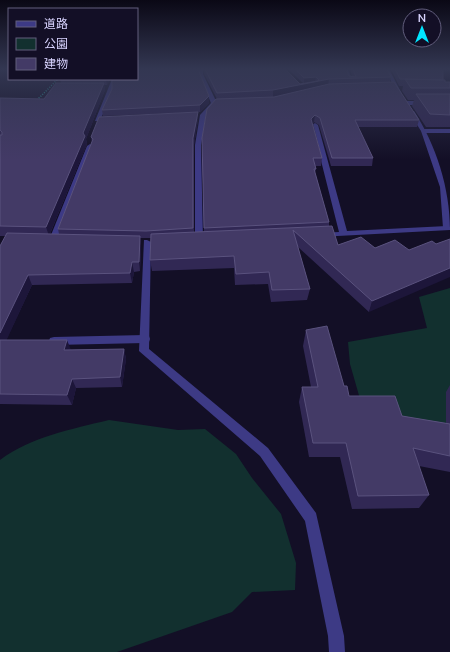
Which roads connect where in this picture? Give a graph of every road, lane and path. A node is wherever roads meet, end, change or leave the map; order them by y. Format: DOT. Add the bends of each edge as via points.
graph roads {
  1 [pos="38,99"];
  2 [pos="107,99"];
  3 [pos="212,99"];
  4 [pos="403,99"];
  5 [pos="221,102"];
  6 [pos="35,103"];
  7 [pos="214,103"];
  8 [pos="406,103"];
  9 [pos="450,103"];
  10 [pos="195,115"];
  11 [pos="203,115"];
  12 [pos="120,119"];
  13 [pos="97,120"];
  14 [pos="316,125"];
  15 [pos="94,127"];
  16 [pos="424,131"];
  17 [pos="450,131"];
  18 [pos="90,146"];
  19 [pos="449,228"];
  20 [pos="344,234"];
  21 [pos="314,235"];
  22 [pos="53,240"];
  23 [pos="199,240"];
  24 [pos="147,241"];
  25 [pos="144,339"];
  26 [pos="45,341"];
  27 [pos="337,652"];
  1 -- 6 [label="path"];
  2 -- 13 [label="street"];
  3 -- 7 [label="street"];
  4 -- 8 [label="street"];
  5 -- 7 [label="street"];
  7 -- 11 [label="street"];
  8 -- 9 [label="street"];
  8 -- 16 [label="street"];
  10 -- 11 [label="street"];
  11 -- 23 [label="street" via="198,145"];
  12 -- 13 [label="street"];
  13 -- 15 [label="street"];
  14 -- 20 [label="street"];
  16 -- 17 [label="street"];
  16 -- 19 [label="street" via="444,187"];
  18 -- 22 [label="street"];
  19 -- 20 [label="street"];
  20 -- 21 [label="street"];
  24 -- 25 [label="street"];
  25 -- 26 [label="street"];
  25 -- 27 [label="street" via="144,351 264,452 311,518 336,636"];
}
